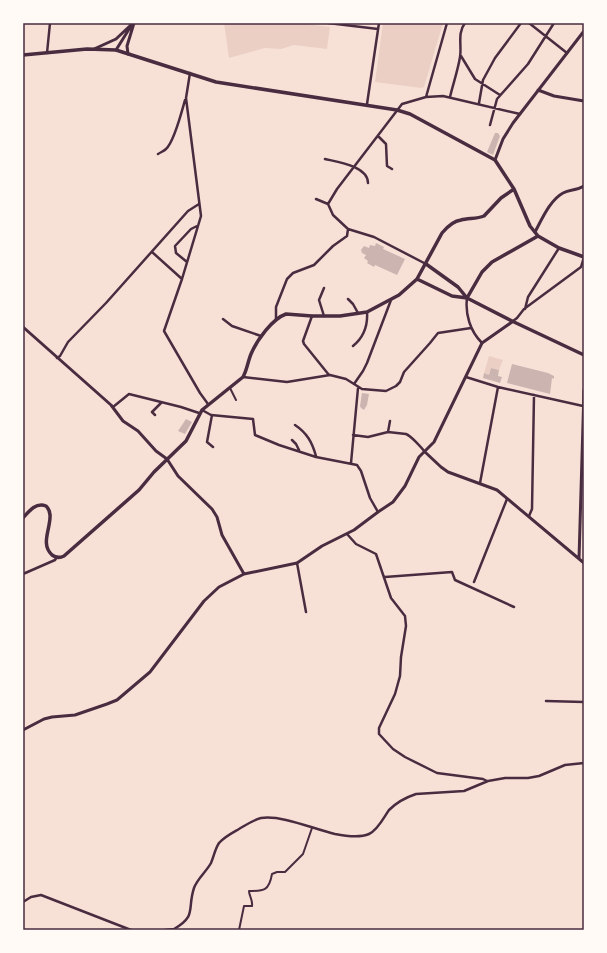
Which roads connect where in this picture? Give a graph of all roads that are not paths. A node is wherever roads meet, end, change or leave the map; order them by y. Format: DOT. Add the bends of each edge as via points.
graph roads {
  1 [pos="50,23"];
  2 [pos="134,23"];
  3 [pos="328,23"];
  4 [pos="379,23"];
  5 [pos="447,23"];
  6 [pos="521,23"];
  7 [pos="529,23"];
  8 [pos="554,23"];
  9 [pos="463,24"];
  10 [pos="378,30"];
  11 [pos="584,31"];
  12 [pos="546,36"];
  13 [pos="94,49"];
  14 [pos="116,50"];
  15 [pos="47,53"];
  16 [pos="567,53"];
  17 [pos="128,54"];
  18 [pos="23,55"];
  19 [pos="461,56"];
  20 [pos="190,73"];
  21 [pos="483,84"];
  22 [pos="538,90"];
  23 [pos="500,95"];
  24 [pos="426,97"];
  25 [pos="450,97"];
  26 [pos="186,98"];
  27 [pos="584,101"];
  28 [pos="479,103"];
  29 [pos="367,104"];
  30 [pos="495,107"];
  31 [pos="397,110"];
  32 [pos="520,114"];
  33 [pos="490,125"];
  34 [pos="378,136"];
  35 [pos="158,154"];
  36 [pos="325,159"];
  37 [pos="495,160"];
  38 [pos="355,167"];
  39 [pos="392,169"];
  40 [pos="368,183"];
  41 [pos="584,186"];
  42 [pos="514,189"];
  43 [pos="316,199"];
  44 [pos="199,204"];
  45 [pos="328,204"];
  46 [pos="197,226"];
  47 [pos="348,229"];
  48 [pos="535,232"];
  49 [pos="538,236"];
  50 [pos="560,248"];
  51 [pos="152,252"];
  52 [pos="584,257"];
  53 [pos="187,262"];
  54 [pos="426,263"];
  55 [pos="182,278"];
  56 [pos="418,279"];
  57 [pos="324,288"];
  58 [pos="467,298"];
  59 [pos="348,299"];
  60 [pos="391,300"];
  61 [pos="524,310"];
  62 [pos="367,312"];
  63 [pos="358,314"];
  64 [pos="312,316"];
  65 [pos="324,316"];
  66 [pos="223,319"];
  67 [pos="276,320"];
  68 [pos="512,322"];
  69 [pos="23,327"];
  70 [pos="471,328"];
  71 [pos="262,336"];
  72 [pos="482,343"];
  73 [pos="354,346"];
  74 [pos="584,355"];
  75 [pos="57,358"];
  76 [pos="330,375"];
  77 [pos="242,377"];
  78 [pos="466,377"];
  79 [pos="354,384"];
  80 [pos="229,387"];
  81 [pos="498,387"];
  82 [pos="358,388"];
  83 [pos="584,390"];
  84 [pos="534,395"];
  85 [pos="236,400"];
  86 [pos="162,402"];
  87 [pos="210,403"];
  88 [pos="583,406"];
  89 [pos="113,407"];
  90 [pos="200,413"];
  91 [pos="155,415"];
  92 [pos="212,415"];
  93 [pos="390,421"];
  94 [pos="295,425"];
  95 [pos="388,432"];
  96 [pos="353,435"];
  97 [pos="292,440"];
  98 [pos="213,447"];
  99 [pos="299,451"];
  100 [pos="425,452"];
  101 [pos="316,457"];
  102 [pos="167,459"];
  103 [pos="351,463"];
  104 [pos="480,483"];
  105 [pos="507,498"];
  106 [pos="378,512"];
  107 [pos="529,516"];
  108 [pos="23,518"];
  109 [pos="347,534"];
  110 [pos="57,558"];
  111 [pos="579,559"];
  112 [pos="297,563"];
  113 [pos="584,563"];
  114 [pos="23,574"];
  115 [pos="244,574"];
  116 [pos="385,577"];
  117 [pos="474,582"];
  118 [pos="514,607"];
  119 [pos="306,612"];
  120 [pos="546,701"];
  121 [pos="584,702"];
  122 [pos="23,730"];
  123 [pos="584,763"];
  124 [pos="488,781"];
  125 [pos="312,828"];
  126 [pos="23,902"];
  127 [pos="131,930"];
  128 [pos="165,930"];
  129 [pos="175,930"];
  130 [pos="239,930"];
  1 -- 15 [label="street"];
  2 -- 13 [label="street" via="116,39"];
  2 -- 14 [label="street"];
  2 -- 17 [label="street" via="127,46"];
  3 -- 10 [label="street"];
  4 -- 10 [label="street"];
  5 -- 24 [label="street"];
  6 -- 21 [label="street" via="495,58"];
  7 -- 12 [label="street"];
  8 -- 12 [label="street"];
  9 -- 19 [label="street" via="460,37"];
  10 -- 29 [label="street"];
  11 -- 16 [label="street"];
  12 -- 16 [label="street"];
  12 -- 23 [label="street" via="528,64"];
  13 -- 14 [label="main road"];
  13 -- 15 [label="main road"];
  14 -- 17 [label="main road"];
  15 -- 18 [label="main road"];
  16 -- 22 [label="street"];
  17 -- 20 [label="main road"];
  19 -- 21 [label="street" via="475,79"];
  19 -- 25 [label="street"];
  20 -- 26 [label="street"];
  20 -- 29 [label="main road" via="216,82 250,88"];
  21 -- 23 [label="street"];
  21 -- 28 [label="street"];
  22 -- 27 [label="street" via="554,96"];
  22 -- 32 [label="street"];
  23 -- 30 [label="street"];
  24 -- 25 [label="street"];
  24 -- 31 [label="street" via="402,104"];
  25 -- 28 [label="street"];
  26 -- 35 [label="street" via="169,145"];
  26 -- 44 [label="street"];
  28 -- 30 [label="street"];
  29 -- 31 [label="main road"];
  30 -- 32 [label="street"];
  30 -- 33 [label="street"];
  31 -- 34 [label="street"];
  31 -- 37 [label="main road" via="410,114"];
  32 -- 37 [label="street" via="502,139"];
  34 -- 38 [label="street"];
  34 -- 39 [label="street" via="386,144 387,166"];
  36 -- 38 [label="street"];
  37 -- 42 [label="main road"];
  38 -- 40 [label="street" via="368,178"];
  38 -- 45 [label="street"];
  41 -- 48 [label="street" via="561,194 551,205"];
  42 -- 48 [label="main road"];
  42 -- 54 [label="main road" via="501,198 484,216 461,219 445,229"];
  43 -- 45 [label="street"];
  44 -- 46 [label="street" via="201,216"];
  44 -- 51 [label="street" via="188,211"];
  45 -- 47 [label="street" via="333,215"];
  46 -- 53 [label="street"];
  46 -- 53 [label="street" via="175,246 176,253"];
  47 -- 54 [label="street" via="374,237"];
  47 -- 67 [label="street" via="347,236 314,265 287,278 276,307"];
  48 -- 49 [label="main road"];
  49 -- 50 [label="main road"];
  49 -- 58 [label="main road" via="492,262 482,272"];
  50 -- 52 [label="main road"];
  50 -- 61 [label="street" via="528,297"];
  51 -- 55 [label="street"];
  51 -- 75 [label="street" via="68,342"];
  52 -- 61 [label="street" via="581,267"];
  53 -- 55 [label="street"];
  54 -- 56 [label="main road"];
  54 -- 58 [label="main road" via="458,287"];
  55 -- 87 [label="street" via="164,331 196,385"];
  56 -- 58 [label="main road" via="452,296"];
  56 -- 60 [label="main road"];
  57 -- 65 [label="street" via="319,300"];
  58 -- 68 [label="main road"];
  58 -- 70 [label="street" via="466,307"];
  59 -- 63 [label="street" via="354,304"];
  60 -- 62 [label="main road"];
  60 -- 79 [label="street" via="363,371"];
  61 -- 68 [label="street"];
  62 -- 63 [label="main road"];
  62 -- 73 [label="street" via="366,328"];
  63 -- 65 [label="main road"];
  64 -- 65 [label="main road"];
  64 -- 67 [label="main road" via="286,314"];
  64 -- 76 [label="street" via="303,341"];
  66 -- 71 [label="street" via="232,326"];
  67 -- 71 [label="main road"];
  68 -- 72 [label="street"];
  68 -- 74 [label="main road"];
  69 -- 75 [label="street"];
  70 -- 72 [label="street"];
  70 -- 82 [label="street" via="438,333 392,389 381,391"];
  71 -- 77 [label="main road" via="254,347"];
  72 -- 78 [label="street"];
  75 -- 89 [label="street"];
  76 -- 77 [label="street" via="287,382"];
  76 -- 79 [label="street"];
  77 -- 80 [label="main road"];
  78 -- 81 [label="street"];
  78 -- 100 [label="street" via="434,442"];
  79 -- 82 [label="street"];
  80 -- 85 [label="street"];
  80 -- 87 [label="main road"];
  81 -- 84 [label="street"];
  81 -- 104 [label="street"];
  82 -- 96 [label="street"];
  83 -- 88 [label="street"];
  84 -- 88 [label="street"];
  84 -- 107 [label="street" via="532,509"];
  86 -- 89 [label="street" via="129,394"];
  86 -- 90 [label="street"];
  86 -- 91 [label="street" via="152,412"];
  87 -- 90 [label="main road"];
  88 -- 111 [label="street"];
  89 -- 102 [label="street" via="123,421 138,431"];
  90 -- 92 [label="street"];
  90 -- 102 [label="main road" via="186,440"];
  92 -- 98 [label="street" via="207,442"];
  92 -- 99 [label="street" via="253,419 255,435"];
  93 -- 95 [label="street"];
  94 -- 101 [label="street" via="307,434"];
  95 -- 96 [label="street" via="368,437"];
  95 -- 100 [label="street" via="408,435"];
  96 -- 103 [label="street"];
  97 -- 99 [label="street"];
  99 -- 101 [label="street"];
  100 -- 104 [label="street" via="448,472"];
  100 -- 106 [label="street" via="420,455 400,494"];
  101 -- 103 [label="street"];
  102 -- 110 [label="main road" via="139,490 64,556"];
  102 -- 115 [label="street" via="178,476 212,509 222,535"];
  103 -- 106 [label="street" via="359,466 370,498"];
  104 -- 105 [label="street" via="498,490"];
  105 -- 107 [label="street"];
  105 -- 117 [label="street"];
  106 -- 109 [label="street"];
  107 -- 111 [label="street"];
  108 -- 110 [label="main road" via="35,506 46,506 50,513 47,547"];
  109 -- 112 [label="street" via="322,546"];
  109 -- 116 [label="street" via="356,544 376,554"];
  110 -- 114 [label="street"];
  111 -- 113 [label="street"];
  112 -- 115 [label="street"];
  112 -- 119 [label="street"];
  115 -- 122 [label="street" via="230,580 209,596 150,672 117,700 75,715 44,719"];
  116 -- 118 [label="street" via="452,572 455,580"];
  116 -- 124 [label="street" via="391,598 404,616 406,626 400,676 395,694 378,728 379,734 393,749 437,773"];
  120 -- 121 [label="street"];
  123 -- 124 [label="street" via="564,765 539,776"];
  124 -- 125 [label="street" via="464,791 423,792 410,796 391,808 370,834 344,836"];
  125 -- 129 [label="street" via="294,822 261,818 226,836 194,887 188,918"];
  125 -- 130 [label="street" via="305,850 298,860 285,872 272,874 264,891 249,891 252,906 244,906"];
  126 -- 127 [label="street" via="41,895"];
  128 -- 129 [label="street"];
}
